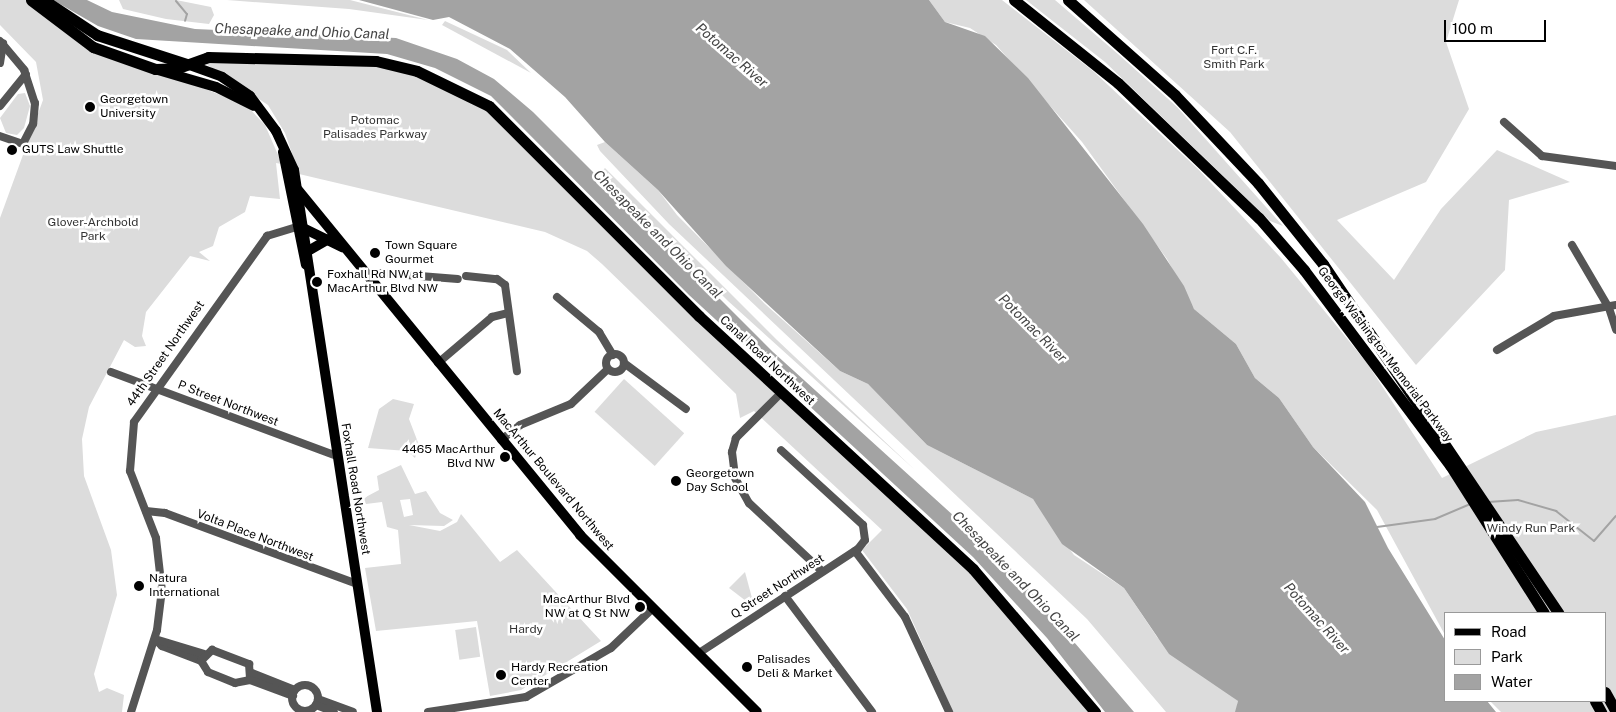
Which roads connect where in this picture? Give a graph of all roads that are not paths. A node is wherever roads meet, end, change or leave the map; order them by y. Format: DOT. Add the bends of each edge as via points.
graph roads {
  1 [pos="31,0"];
  2 [pos="44,0"];
  3 [pos="1014,0"];
  4 [pos="1068,0"];
  5 [pos="1,42"];
  6 [pos="0,63"];
  7 [pos="187,64"];
  8 [pos="155,69"];
  9 [pos="26,74"];
  10 [pos="0,106"];
  11 [pos="262,111"];
  12 [pos="1504,122"];
  13 [pos="0,136"];
  14 [pos="282,144"];
  15 [pos="1616,166"];
  16 [pos="298,190"];
  17 [pos="300,227"];
  18 [pos="329,239"];
  19 [pos="1572,245"];
  20 [pos="347,250"];
  21 [pos="308,251"];
  22 [pos="308,270"];
  23 [pos="466,276"];
  24 [pos="368,277"];
  25 [pos="458,279"];
  26 [pos="557,297"];
  27 [pos="1613,306"];
  28 [pos="508,314"];
  29 [pos="1616,330"];
  30 [pos="1497,350"];
  31 [pos="613,355"];
  32 [pos="438,363"];
  33 [pos="624,363"];
  34 [pos="608,369"];
  35 [pos="517,371"];
  36 [pos="111,372"];
  37 [pos="155,388"];
  38 [pos="782,393"];
  39 [pos="686,410"];
  40 [pos="501,440"];
  41 [pos="782,450"];
  42 [pos="337,456"];
  43 [pos="1454,462"];
  44 [pos="146,511"];
  45 [pos="855,551"];
  46 [pos="1520,561"];
  47 [pos="822,571"];
  48 [pos="357,584"];
  49 [pos="784,596"];
  50 [pos="653,608"];
  51 [pos="1544,612"];
  52 [pos="1557,612"];
  53 [pos="155,639"];
  54 [pos="699,653"];
  55 [pos="203,658"];
  56 [pos="251,677"];
  57 [pos="294,693"];
  58 [pos="1606,694"];
  59 [pos="317,702"];
  60 [pos="496,708"];
  61 [pos="301,711"];
  62 [pos="131,712"];
  63 [pos="334,712"];
  64 [pos="353,712"];
  65 [pos="377,712"];
  66 [pos="428,712"];
  67 [pos="757,712"];
  68 [pos="872,712"];
  69 [pos="949,712"];
  70 [pos="1095,712"];
  71 [pos="1616,712"];
  1 -- 8 [label="highway, Canal Road Northwest" via="98,49"];
  2 -- 7 [label="highway" via="97,35"];
  3 -- 43 [label="highway, George Washington Memorial Parkway" via="1118,82 1259,218 1348,325"];
  4 -- 43 [label="highway, George Washington Memorial Parkway" via="1176,95 1258,183 1323,264"];
  5 -- 6 [label="street"];
  5 -- 9 [label="street"];
  7 -- 8 [label="highway, Canal Road Northwest"];
  7 -- 11 [label="main road, Foxhall Road Northwest" via="228,81"];
  7 -- 38 [label="highway, Canal Road Northwest" via="208,57 382,62 412,69 478,100 502,117 669,288"];
  8 -- 11 [label="main road" via="223,90"];
  9 -- 10 [label="street"];
  9 -- 13 [label="street" via="35,112 22,144"];
  11 -- 14 [label="main road, Foxhall Road Northwest"];
  12 -- 15 [label="street" via="1542,156"];
  14 -- 16 [label="main road, Foxhall Road Northwest"];
  14 -- 17 [label="main road, Foxhall Road Northwest"];
  16 -- 17 [label="main road, Foxhall Road Northwest"];
  16 -- 20 [label="main road, MacArthur Boulevard Northwest"];
  17 -- 18 [label="main road, MacArthur Boulevard Northwest"];
  17 -- 21 [label="main road, Foxhall Road Northwest"];
  17 -- 22 [label="main road, Foxhall Road Northwest"];
  17 -- 37 [label="street, 44th Street Northwest" via="269,234"];
  18 -- 20 [label="main road, MacArthur Boulevard Northwest"];
  18 -- 21 [label="main road"];
  19 -- 27 [label="street"];
  20 -- 24 [label="main road, MacArthur Boulevard Northwest"];
  21 -- 22 [label="main road, Foxhall Road Northwest"];
  22 -- 42 [label="main road, Foxhall Road Northwest"];
  23 -- 28 [label="street" via="497,279 505,285"];
  24 -- 25 [label="street" via="382,273"];
  24 -- 32 [label="main road, MacArthur Boulevard Northwest"];
  26 -- 31 [label="street" via="599,332"];
  27 -- 29 [label="street"];
  27 -- 30 [label="street" via="1554,316"];
  28 -- 32 [label="street" via="492,317"];
  28 -- 35 [label="street"];
  31 -- 33 [label="street"];
  31 -- 34 [label="street" via="607,360"];
  32 -- 40 [label="main road, MacArthur Boulevard Northwest"];
  33 -- 34 [label="street" via="620,371"];
  33 -- 39 [label="street"];
  34 -- 40 [label="street" via="572,404 520,425"];
  36 -- 37 [label="street, P Street Northwest"];
  37 -- 42 [label="street, P Street Northwest"];
  37 -- 44 [label="street, 44th Street Northwest" via="137,416 129,447 132,478"];
  38 -- 47 [label="street" via="736,438 732,452 735,478 749,503"];
  38 -- 70 [label="highway, Canal Road Northwest" via="968,564"];
  40 -- 50 [label="main road, MacArthur Boulevard Northwest" via="580,535"];
  41 -- 45 [label="street, Q Street Northwest" via="863,525 866,537"];
  42 -- 48 [label="main road, Foxhall Road Northwest"];
  43 -- 46 [label="highway, George Washington Memorial Parkway"];
  44 -- 48 [label="street, Volta Place Northwest" via="165,513"];
  44 -- 53 [label="street, 44th Street Northwest" via="162,567 162,603"];
  45 -- 47 [label="street, Q Street Northwest"];
  45 -- 69 [label="street" via="905,616"];
  46 -- 51 [label="highway, George Washington Memorial Parkway"];
  46 -- 52 [label="highway, George Washington Memorial Parkway"];
  47 -- 49 [label="street, Q Street Northwest"];
  48 -- 65 [label="main road, Foxhall Road Northwest"];
  49 -- 54 [label="street, Q Street Northwest"];
  49 -- 68 [label="street"];
  50 -- 54 [label="main road, MacArthur Boulevard Northwest"];
  50 -- 60 [label="street" via="606,651 528,696"];
  53 -- 55 [label="street"];
  53 -- 62 [label="street, 44th Street Northwest"];
  54 -- 67 [label="main road, MacArthur Boulevard Northwest"];
  55 -- 56 [label="street" via="208,672 235,683"];
  55 -- 56 [label="street" via="216,650 245,661"];
  56 -- 57 [label="street"];
  57 -- 59 [label="street" via="310,685"];
  57 -- 61 [label="street"];
  58 -- 71 [label="highway"];
  59 -- 61 [label="street"];
  59 -- 63 [label="street"];
  59 -- 64 [label="street"];
  60 -- 66 [label="street"];
}
